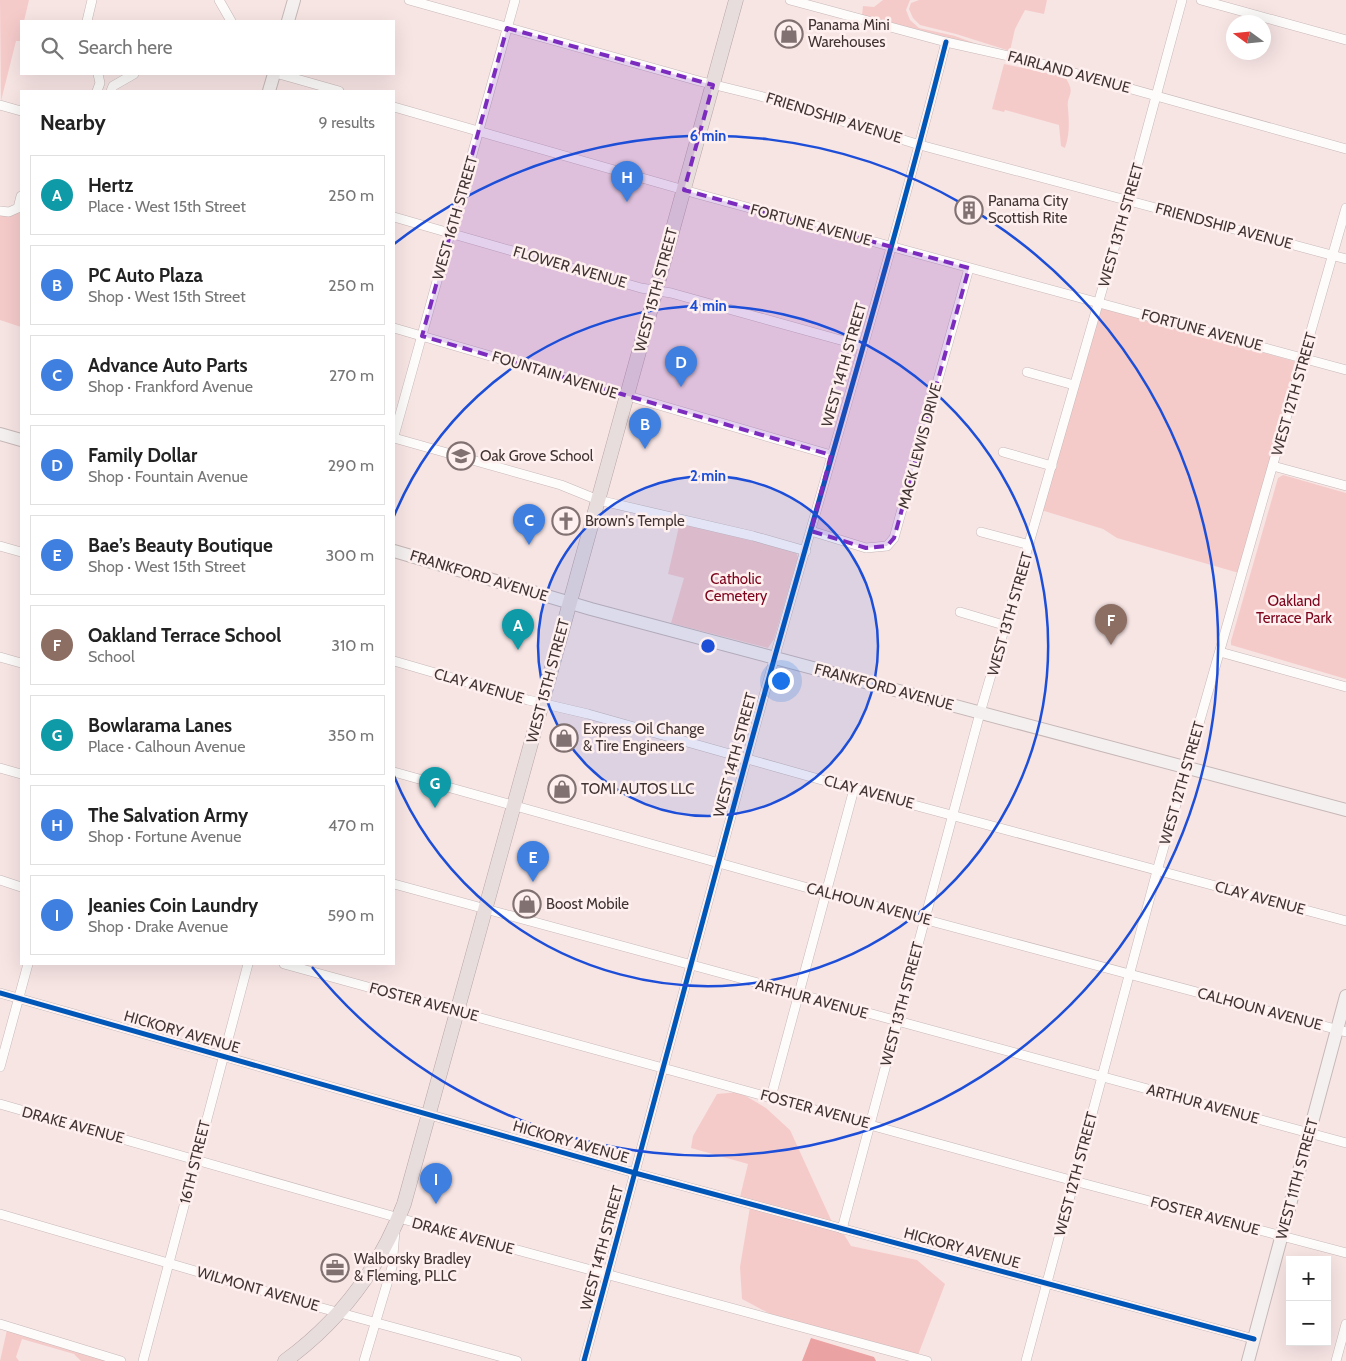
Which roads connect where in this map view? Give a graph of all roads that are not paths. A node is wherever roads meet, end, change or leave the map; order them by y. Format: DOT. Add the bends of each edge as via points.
graph roads {
  1 [pos="92,0"];
  2 [pos="218,0"];
  3 [pos="294,0"];
  4 [pos="409,0"];
  5 [pos="515,0"];
  6 [pos="736,0"];
  7 [pos="790,0"];
  8 [pos="1182,0"];
  9 [pos="1201,0"];
  10 [pos="87,20"];
  11 [pos="230,20"];
  12 [pos="288,20"];
  13 [pos="507,28"];
  14 [pos="1346,40"];
  15 [pos="946,42"];
  16 [pos="98,75"];
  17 [pos="132,75"];
  18 [pos="274,75"];
  19 [pos="283,75"];
  20 [pos="713,85"];
  21 [pos="97,90"];
  22 [pos="111,90"];
  23 [pos="269,90"];
  24 [pos="335,90"];
  25 [pos="1156,96"];
  26 [pos="0,105"];
  27 [pos="395,107"];
  28 [pos="20,111"];
  29 [pos="479,132"];
  30 [pos="920,145"];
  31 [pos="1346,149"];
  32 [pos="684,190"];
  33 [pos="20,200"];
  34 [pos="1128,200"];
  35 [pos="1346,208"];
  36 [pos="0,210"];
  37 [pos="395,217"];
  38 [pos="451,233"];
  39 [pos="892,247"];
  40 [pos="1332,256"];
  41 [pos="1346,260"];
  42 [pos="969,268"];
  43 [pos="656,290"];
  44 [pos="1099,302"];
  45 [pos="395,328"];
  46 [pos="422,336"];
  47 [pos="862,346"];
  48 [pos="1304,358"];
  49 [pos="1346,370"];
  50 [pos="1027,372"];
  51 [pos="1074,385"];
  52 [pos="627,396"];
  53 [pos="395,433"];
  54 [pos="0,434"];
  55 [pos="395,437"];
  56 [pos="20,440"];
  57 [pos="1003,452"];
  58 [pos="831,455"];
  59 [pos="1052,466"];
  60 [pos="1274,466"];
  61 [pos="1346,486"];
  62 [pos="598,500"];
  63 [pos="811,531"];
  64 [pos="981,532"];
  65 [pos="1030,545"];
  66 [pos="0,546"];
  67 [pos="395,551"];
  68 [pos="806,551"];
  69 [pos="20,552"];
  70 [pos="569,603"];
  71 [pos="960,612"];
  72 [pos="1007,626"];
  73 [pos="1220,652"];
  74 [pos="0,657"];
  75 [pos="775,658"];
  76 [pos="395,661"];
  77 [pos="20,663"];
  78 [pos="1346,687"];
  79 [pos="542,703"];
  80 [pos="980,713"];
  81 [pos="746,759"];
  82 [pos="0,768"];
  83 [pos="1187,768"];
  84 [pos="395,772"];
  85 [pos="20,774"];
  86 [pos="854,789"];
  87 [pos="514,806"];
  88 [pos="1346,810"];
  89 [pos="953,814"];
  90 [pos="719,864"];
  91 [pos="1157,871"];
  92 [pos="0,880"];
  93 [pos="395,884"];
  94 [pos="20,887"];
  95 [pos="826,893"];
  96 [pos="486,910"];
  97 [pos="925,920"];
  98 [pos="1346,921"];
  99 [pos="28,965"];
  100 [pos="248,965"];
  101 [pos="288,965"];
  102 [pos="692,966"];
  103 [pos="1129,974"];
  104 [pos="0,993"];
  105 [pos="798,995"];
  106 [pos="1346,996"];
  107 [pos="18,998"];
  108 [pos="458,1012"];
  109 [pos="897,1022"];
  110 [pos="1341,1031"];
  111 [pos="223,1057"];
  112 [pos="0,1067"];
  113 [pos="663,1068"];
  114 [pos="1101,1076"];
  115 [pos="771,1097"];
  116 [pos="0,1104"];
  117 [pos="430,1116"];
  118 [pos="869,1124"];
  119 [pos="1310,1133"];
  120 [pos="1346,1142"];
  121 [pos="195,1160"];
  122 [pos="634,1173"];
  123 [pos="1074,1181"];
  124 [pos="0,1214"];
  125 [pos="397,1222"];
  126 [pos="842,1230"];
  127 [pos="1282,1236"];
  128 [pos="1346,1253"];
  129 [pos="170,1264"];
  130 [pos="608,1275"];
  131 [pos="1047,1284"];
  132 [pos="339,1313"];
  133 [pos="376,1323"];
  134 [pos="0,1324"];
  135 [pos="1346,1324"];
  136 [pos="1254,1339"];
  137 [pos="121,1361"];
  138 [pos="143,1361"];
  139 [pos="285,1361"];
  140 [pos="364,1361"];
  141 [pos="517,1361"];
  142 [pos="584,1361"];
  143 [pos="927,1361"];
  144 [pos="1026,1361"];
  145 [pos="1248,1361"];
  146 [pos="1336,1361"];
  1 -- 10 [label="street"];
  2 -- 11 [label="street"];
  3 -- 12 [label="main road"];
  4 -- 13 [label="street, FRIENDSHIP AVENUE"];
  5 -- 13 [label="street, WEST 16TH STREET"];
  6 -- 20 [label="highway, WEST 15TH STREET"];
  7 -- 15 [label="street, FAIRLAND AVENUE"];
  8 -- 25 [label="street, WEST 13TH STREET"];
  9 -- 14 [label="street"];
  13 -- 20 [label="street, FRIENDSHIP AVENUE"];
  13 -- 29 [label="street, WEST 16TH STREET"];
  15 -- 25 [label="street, FAIRLAND AVENUE" via="1036,62"];
  15 -- 30 [label="street, WEST 14TH STREET"];
  16 -- 21 [label="street"];
  17 -- 22 [label="street"];
  18 -- 23 [label="main road"];
  19 -- 24 [label="street"];
  20 -- 30 [label="street, FRIENDSHIP AVENUE" via="760,96"];
  20 -- 32 [label="highway, WEST 15TH STREET"];
  25 -- 31 [label="street, FAIRLAND AVENUE"];
  25 -- 34 [label="street, WEST 13TH STREET"];
  26 -- 28 [label="street"];
  27 -- 29 [label="street, FORTUNE AVENUE"];
  29 -- 32 [label="street, FORTUNE AVENUE"];
  29 -- 38 [label="street, WEST 16TH STREET"];
  30 -- 34 [label="street, FRIENDSHIP AVENUE"];
  30 -- 39 [label="street, WEST 14TH STREET"];
  32 -- 39 [label="street, FORTUNE AVENUE"];
  32 -- 43 [label="highway, WEST 15TH STREET"];
  33 -- 36 [label="street" via="18,208 9,212"];
  34 -- 40 [label="street, FRIENDSHIP AVENUE"];
  34 -- 44 [label="street, WEST 13TH STREET"];
  35 -- 40 [label="street, WEST 12TH STREET"];
  37 -- 38 [label="street, FLOWER AVENUE"];
  38 -- 43 [label="street, FLOWER AVENUE"];
  38 -- 46 [label="street, WEST 16TH STREET"];
  39 -- 42 [label="street, FORTUNE AVENUE"];
  39 -- 47 [label="street, WEST 14TH STREET"];
  40 -- 41 [label="street, FRIENDSHIP AVENUE"];
  40 -- 48 [label="street, WEST 12TH STREET"];
  42 -- 44 [label="street, FORTUNE AVENUE"];
  42 -- 63 [label="street, MACK LEWIS DRIVE" via="894,538 887,546 866,548"];
  43 -- 47 [label="street, FLOWER AVENUE"];
  43 -- 52 [label="highway, WEST 15TH STREET"];
  44 -- 48 [label="street, FORTUNE AVENUE"];
  44 -- 51 [label="street, WEST 13TH STREET"];
  45 -- 46 [label="street, FOUNTAIN AVENUE"];
  46 -- 52 [label="street, FOUNTAIN AVENUE"];
  46 -- 53 [label="street, WEST 16TH STREET"];
  47 -- 58 [label="street, WEST 14TH STREET"];
  48 -- 49 [label="street, FORTUNE AVENUE"];
  48 -- 60 [label="street, WEST 12TH STREET"];
  50 -- 51 [label="street"];
  51 -- 59 [label="street, WEST 13TH STREET"];
  52 -- 58 [label="street, FOUNTAIN AVENUE"];
  52 -- 62 [label="highway, WEST 15TH STREET"];
  54 -- 56 [label="main road"];
  55 -- 62 [label="street" via="561,485"];
  57 -- 59 [label="street"];
  58 -- 63 [label="street, WEST 14TH STREET"];
  59 -- 65 [label="street, WEST 13TH STREET"];
  60 -- 61 [label="street"];
  60 -- 73 [label="street, WEST 12TH STREET"];
  62 -- 68 [label="street"];
  62 -- 70 [label="highway, WEST 15TH STREET"];
  63 -- 68 [label="street, WEST 14TH STREET"];
  64 -- 65 [label="street"];
  65 -- 72 [label="street, WEST 13TH STREET"];
  66 -- 69 [label="street"];
  67 -- 70 [label="main road, FRANKFORD AVENUE"];
  68 -- 75 [label="street, WEST 14TH STREET"];
  70 -- 75 [label="main road, FRANKFORD AVENUE"];
  70 -- 79 [label="highway, WEST 15TH STREET"];
  71 -- 72 [label="street"];
  72 -- 80 [label="street, WEST 13TH STREET"];
  73 -- 78 [label="street"];
  73 -- 83 [label="street, WEST 12TH STREET"];
  74 -- 77 [label="street"];
  75 -- 80 [label="main road, FRANKFORD AVENUE"];
  75 -- 81 [label="street, WEST 14TH STREET"];
  76 -- 79 [label="street, CLAY AVENUE"];
  79 -- 81 [label="street, CLAY AVENUE"];
  79 -- 87 [label="highway, WEST 15TH STREET"];
  80 -- 83 [label="main road, FRANKFORD AVENUE"];
  80 -- 89 [label="street, WEST 13TH STREET"];
  81 -- 86 [label="street, CLAY AVENUE"];
  81 -- 90 [label="street, WEST 14TH STREET"];
  82 -- 85 [label="street"];
  83 -- 88 [label="main road, FRANKFORD AVENUE"];
  83 -- 91 [label="street, WEST 12TH STREET"];
  84 -- 87 [label="street, CALHOUN AVENUE"];
  86 -- 89 [label="street, CLAY AVENUE"];
  86 -- 95 [label="street"];
  87 -- 90 [label="street, CALHOUN AVENUE"];
  87 -- 96 [label="highway, WEST 15TH STREET"];
  89 -- 91 [label="street, CLAY AVENUE"];
  89 -- 97 [label="street, WEST 13TH STREET"];
  90 -- 95 [label="street, CALHOUN AVENUE"];
  90 -- 102 [label="street, WEST 14TH STREET"];
  91 -- 98 [label="street, CLAY AVENUE"];
  91 -- 103 [label="street, WEST 12TH STREET"];
  92 -- 94 [label="street"];
  93 -- 96 [label="street, ARTHUR AVENUE"];
  95 -- 97 [label="street, CALHOUN AVENUE"];
  95 -- 105 [label="street"];
  96 -- 102 [label="street, ARTHUR AVENUE"];
  96 -- 108 [label="highway, WEST 15TH STREET"];
  97 -- 103 [label="street, CALHOUN AVENUE"];
  97 -- 109 [label="street, WEST 13TH STREET"];
  99 -- 107 [label="street"];
  100 -- 111 [label="street, 16TH STREET"];
  101 -- 108 [label="street, FOSTER AVENUE"];
  102 -- 105 [label="street, ARTHUR AVENUE"];
  102 -- 113 [label="street, WEST 14TH STREET"];
  103 -- 110 [label="street, CALHOUN AVENUE"];
  103 -- 114 [label="street, WEST 12TH STREET"];
  104 -- 107 [label="street, HICKORY AVENUE"];
  105 -- 109 [label="street, ARTHUR AVENUE"];
  105 -- 115 [label="street"];
  106 -- 110 [label="main road, WEST 11TH STREET"];
  107 -- 111 [label="street, HICKORY AVENUE"];
  107 -- 112 [label="street"];
  108 -- 113 [label="street, FOSTER AVENUE"];
  108 -- 117 [label="highway, WEST 15TH STREET"];
  109 -- 114 [label="street, ARTHUR AVENUE"];
  109 -- 118 [label="street, WEST 13TH STREET"];
  110 -- 119 [label="main road, WEST 11TH STREET"];
  111 -- 117 [label="street, HICKORY AVENUE"];
  111 -- 121 [label="street, 16TH STREET"];
  113 -- 115 [label="street, FOSTER AVENUE"];
  113 -- 122 [label="street, WEST 14TH STREET"];
  114 -- 119 [label="street, ARTHUR AVENUE"];
  114 -- 123 [label="street, WEST 12TH STREET"];
  115 -- 118 [label="street, FOSTER AVENUE"];
  116 -- 121 [label="street, DRAKE AVENUE"];
  117 -- 122 [label="street, HICKORY AVENUE"];
  117 -- 125 [label="highway, WEST 15TH STREET"];
  118 -- 123 [label="street, FOSTER AVENUE"];
  118 -- 126 [label="street, WEST 13TH STREET"];
  119 -- 120 [label="street, ARTHUR AVENUE"];
  119 -- 127 [label="main road, WEST 11TH STREET"];
  121 -- 125 [label="street, DRAKE AVENUE"];
  121 -- 129 [label="street, 16TH STREET"];
  122 -- 126 [label="street, HICKORY AVENUE"];
  122 -- 130 [label="street, WEST 14TH STREET"];
  123 -- 127 [label="street, FOSTER AVENUE"];
  123 -- 131 [label="street, WEST 12TH STREET"];
  124 -- 129 [label="street, WILMONT AVENUE"];
  125 -- 130 [label="street, DRAKE AVENUE"];
  125 -- 132 [label="highway" via="370,1272"];
  125 -- 133 [label="street, WEST 15TH STREET" via="392,1267"];
  126 -- 131 [label="street, HICKORY AVENUE"];
  127 -- 128 [label="street, FOSTER AVENUE"];
  127 -- 136 [label="main road, WEST 11TH STREET"];
  129 -- 132 [label="street, WILMONT AVENUE"];
  129 -- 138 [label="street, 16TH STREET"];
  130 -- 142 [label="street, WEST 14TH STREET"];
  130 -- 143 [label="street, DRAKE AVENUE"];
  131 -- 136 [label="street, HICKORY AVENUE"];
  131 -- 144 [label="street, WEST 12TH STREET"];
  132 -- 133 [label="street, WILMONT AVENUE"];
  132 -- 139 [label="highway"];
  133 -- 140 [label="street, WEST 15TH STREET"];
  133 -- 141 [label="street, WILMONT AVENUE"];
  134 -- 137 [label="street"];
  135 -- 146 [label="street"];
  136 -- 145 [label="main road, WEST 11TH STREET"];
}
